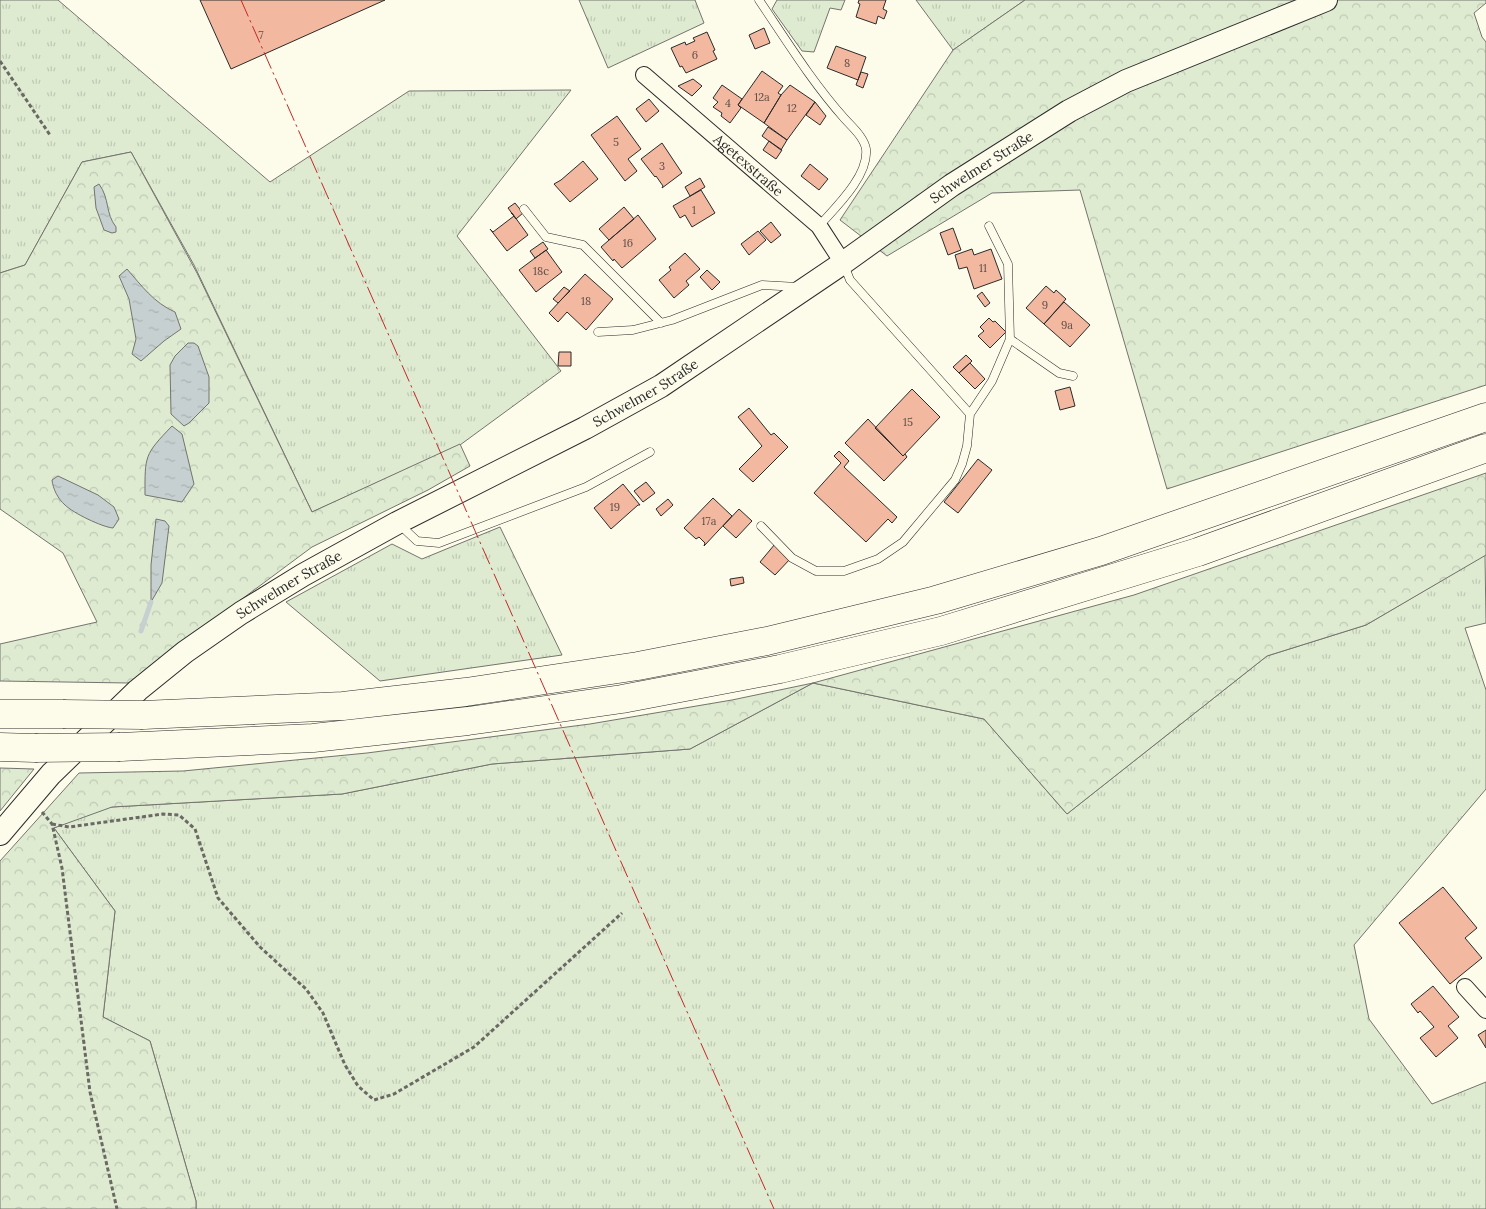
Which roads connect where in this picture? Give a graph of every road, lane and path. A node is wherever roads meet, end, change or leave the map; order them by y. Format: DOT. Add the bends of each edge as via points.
graph roads {
  1 [pos="759,0"];
  2 [pos="1326,0"];
  3 [pos="0,60"];
  4 [pos="644,75"];
  5 [pos="50,135"];
  6 [pos="524,209"];
  7 [pos="819,226"];
  8 [pos="989,226"];
  9 [pos="843,263"];
  10 [pos="807,287"];
  11 [pos="661,323"];
  12 [pos="598,332"];
  13 [pos="1010,339"];
  14 [pos="1073,376"];
  15 [pos="970,414"];
  16 [pos="1486,417"];
  17 [pos="1486,448"];
  18 [pos="650,452"];
  19 [pos="397,522"];
  20 [pos="761,526"];
  21 [pos="0,714"];
  22 [pos="0,747"];
  23 [pos="30,798"];
  24 [pos="52,824"];
  25 [pos="0,834"];
  26 [pos="622,913"];
  27 [pos="1465,987"];
  28 [pos="1486,1010"];
  29 [pos="117,1209"];
  1 -- 7 [label="lane" via="824,96 862,139 866,149 865,164 854,185"];
  2 -- 9 [label="main road, Schwelmer Straße" via="1126,81 1068,111 952,185"];
  3 -- 5 [label="path"];
  4 -- 7 [label="street, Agetexstraße"];
  6 -- 11 [label="lane" via="546,237 582,245"];
  7 -- 9 [label="street, Agetexstraße"];
  8 -- 13 [label="lane" via="1008,264"];
  9 -- 10 [label="main road, Schwelmer Straße"];
  9 -- 15 [label="lane" via="850,280"];
  10 -- 11 [label="lane" via="762,285 714,306"];
  10 -- 19 [label="main road, Schwelmer Straße" via="661,386"];
  11 -- 12 [label="lane" via="633,330"];
  13 -- 14 [label="lane" via="1059,373"];
  13 -- 15 [label="lane" via="992,381"];
  15 -- 20 [label="lane" via="967,446 955,480 903,542 878,559 844,571 816,571 792,558"];
  16 -- 21 [label="highway, bridge" via="1101,551 936,600 767,641 638,666 466,692 343,706 143,715"];
  17 -- 22 [label="highway, bridge" via="1189,555 941,631 780,669 622,699 468,721 312,738 120,747"];
  18 -- 19 [label="lane" via="586,487 439,543 417,541"];
  19 -- 23 [label="main road, Schwelmer Straße" via="241,613 185,652 138,690"];
  23 -- 24 [label="path"];
  23 -- 25 [label="main road, Schwelmer Straße"];
  24 -- 26 [label="path" via="69,827 163,814 179,815 195,829 218,898 260,946 306,989 323,1013 344,1064 358,1086 374,1100 394,1094 474,1047"];
  24 -- 29 [label="path" via="62,868 90,1092"];
  27 -- 28 [label="street"];
}
